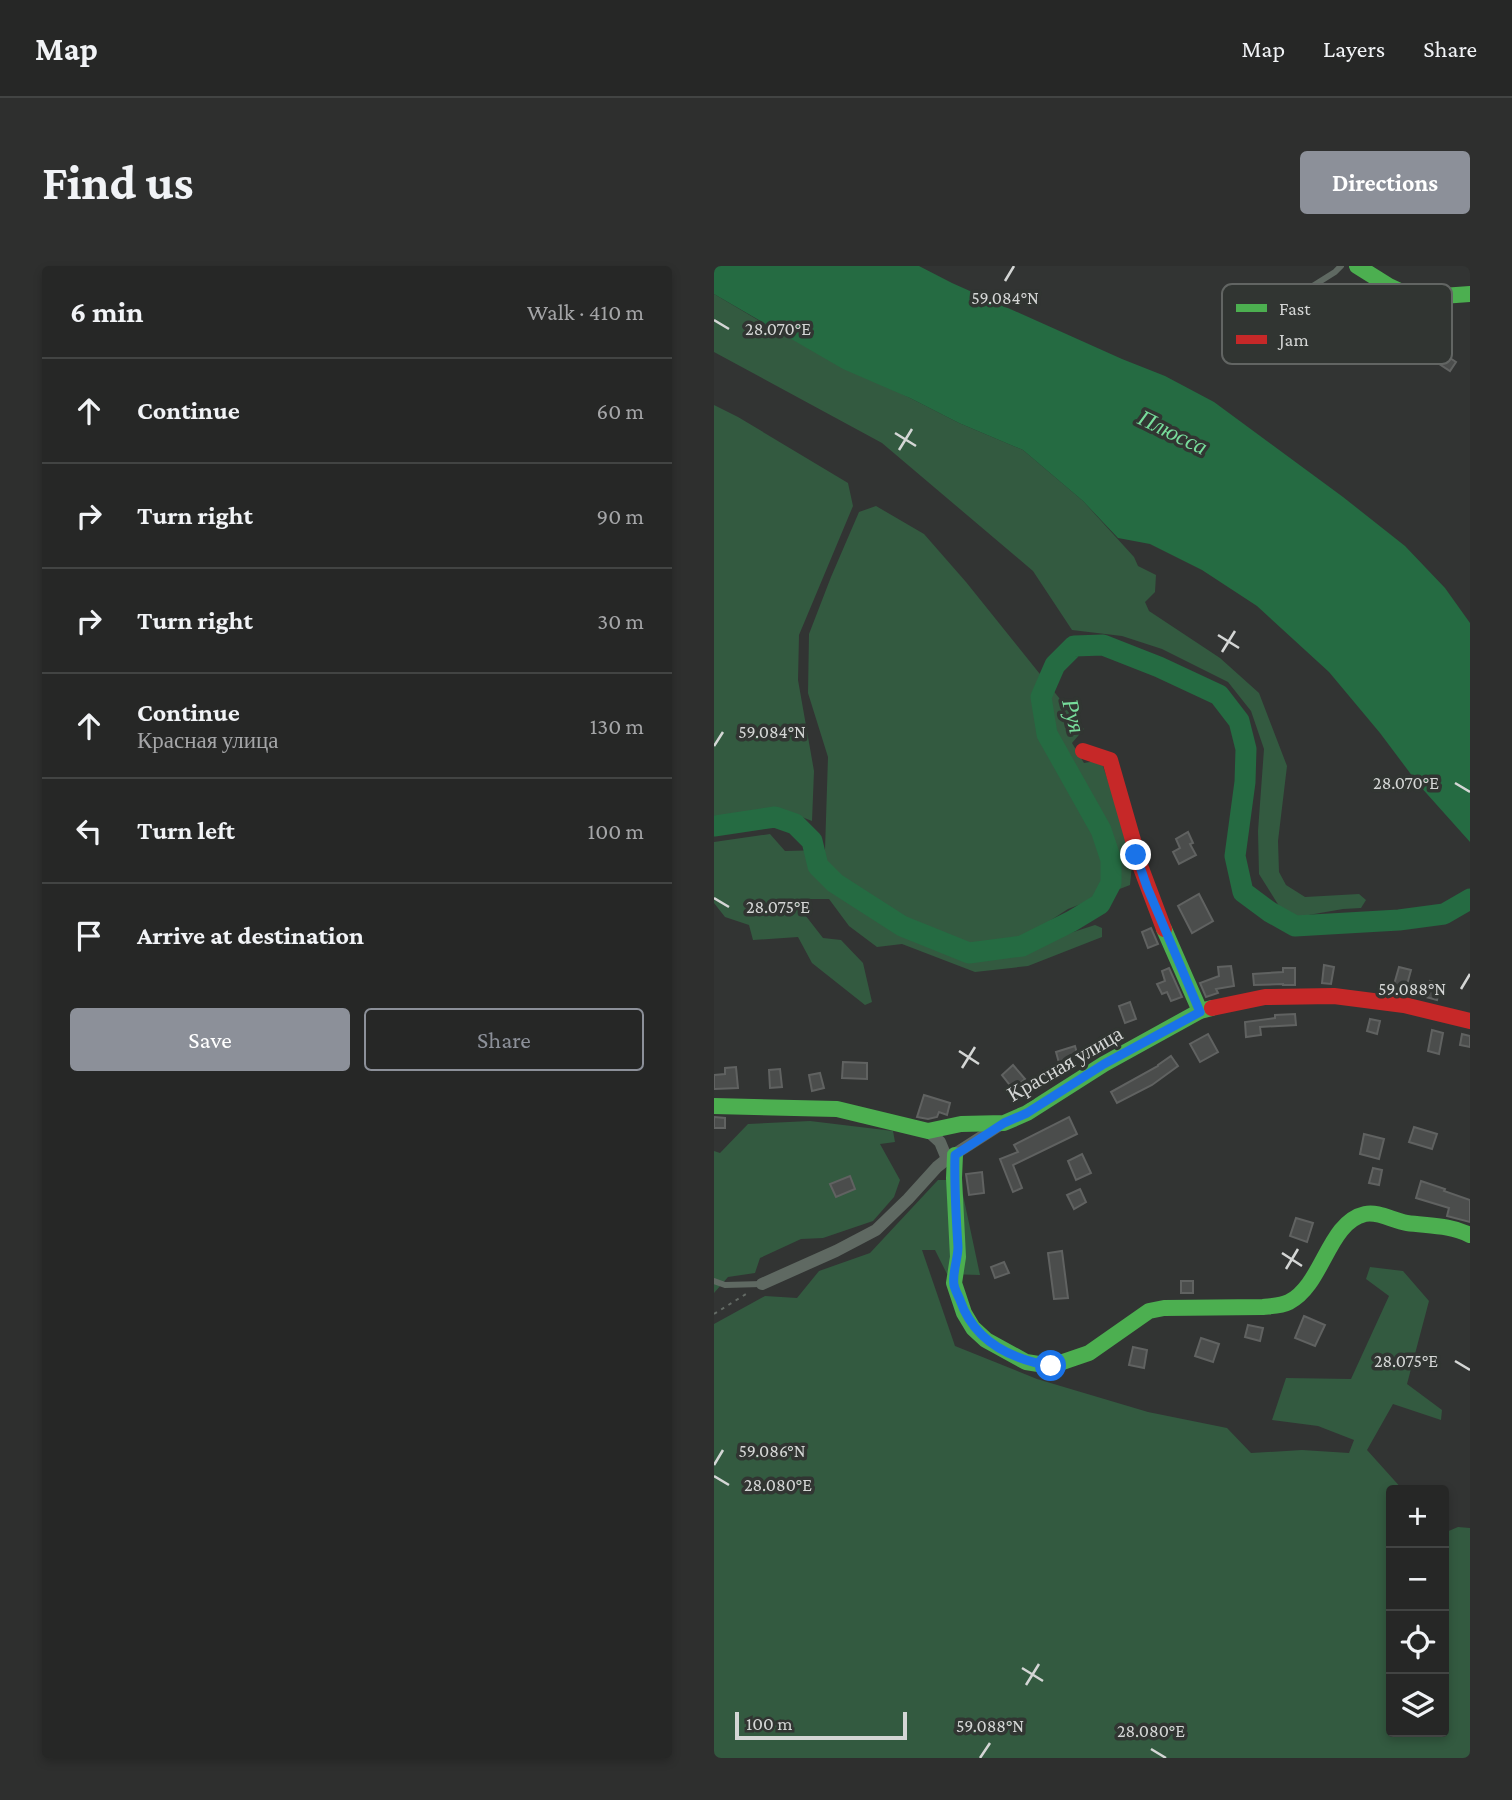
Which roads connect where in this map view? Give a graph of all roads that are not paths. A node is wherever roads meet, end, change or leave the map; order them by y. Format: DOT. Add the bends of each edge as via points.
graph roads {
  1 [pos="1341,266"];
  2 [pos="1357,266"];
  3 [pos="1314,284"];
  4 [pos="1386,284"];
  5 [pos="1470,294"];
  6 [pos="1452,295"];
  7 [pos="1083,751"];
  8 [pos="1200,1012"];
  9 [pos="1470,1021"];
  10 [pos="714,1106"];
  11 [pos="1004,1123"];
  12 [pos="928,1131"];
  13 [pos="951,1157"];
  14 [pos="1470,1235"];
  15 [pos="714,1281"];
  16 [pos="762,1284"];
  1 -- 3 [label="lane"];
  2 -- 4 [label="street"];
  5 -- 6 [label="street"];
  7 -- 8 [label="street" via="1110,760 1147,887"];
  8 -- 9 [label="street, Красная улица" via="1265,997 1335,996 1404,1005"];
  8 -- 11 [label="street, Красная улица"];
  10 -- 12 [label="street, Красная улица" via="837,1109"];
  11 -- 12 [label="street, Красная улица" via="961,1124"];
  11 -- 13 [label="street"];
  12 -- 13 [label="street"];
  13 -- 14 [label="street" via="958,1257 954,1283 964,1312 986,1340 1026,1362 1051,1366 1089,1353 1149,1311 1290,1302 1309,1284 1345,1227 1365,1214 1460,1229"];
  13 -- 16 [label="street" via="876,1230"];
  15 -- 16 [label="lane"];
}
